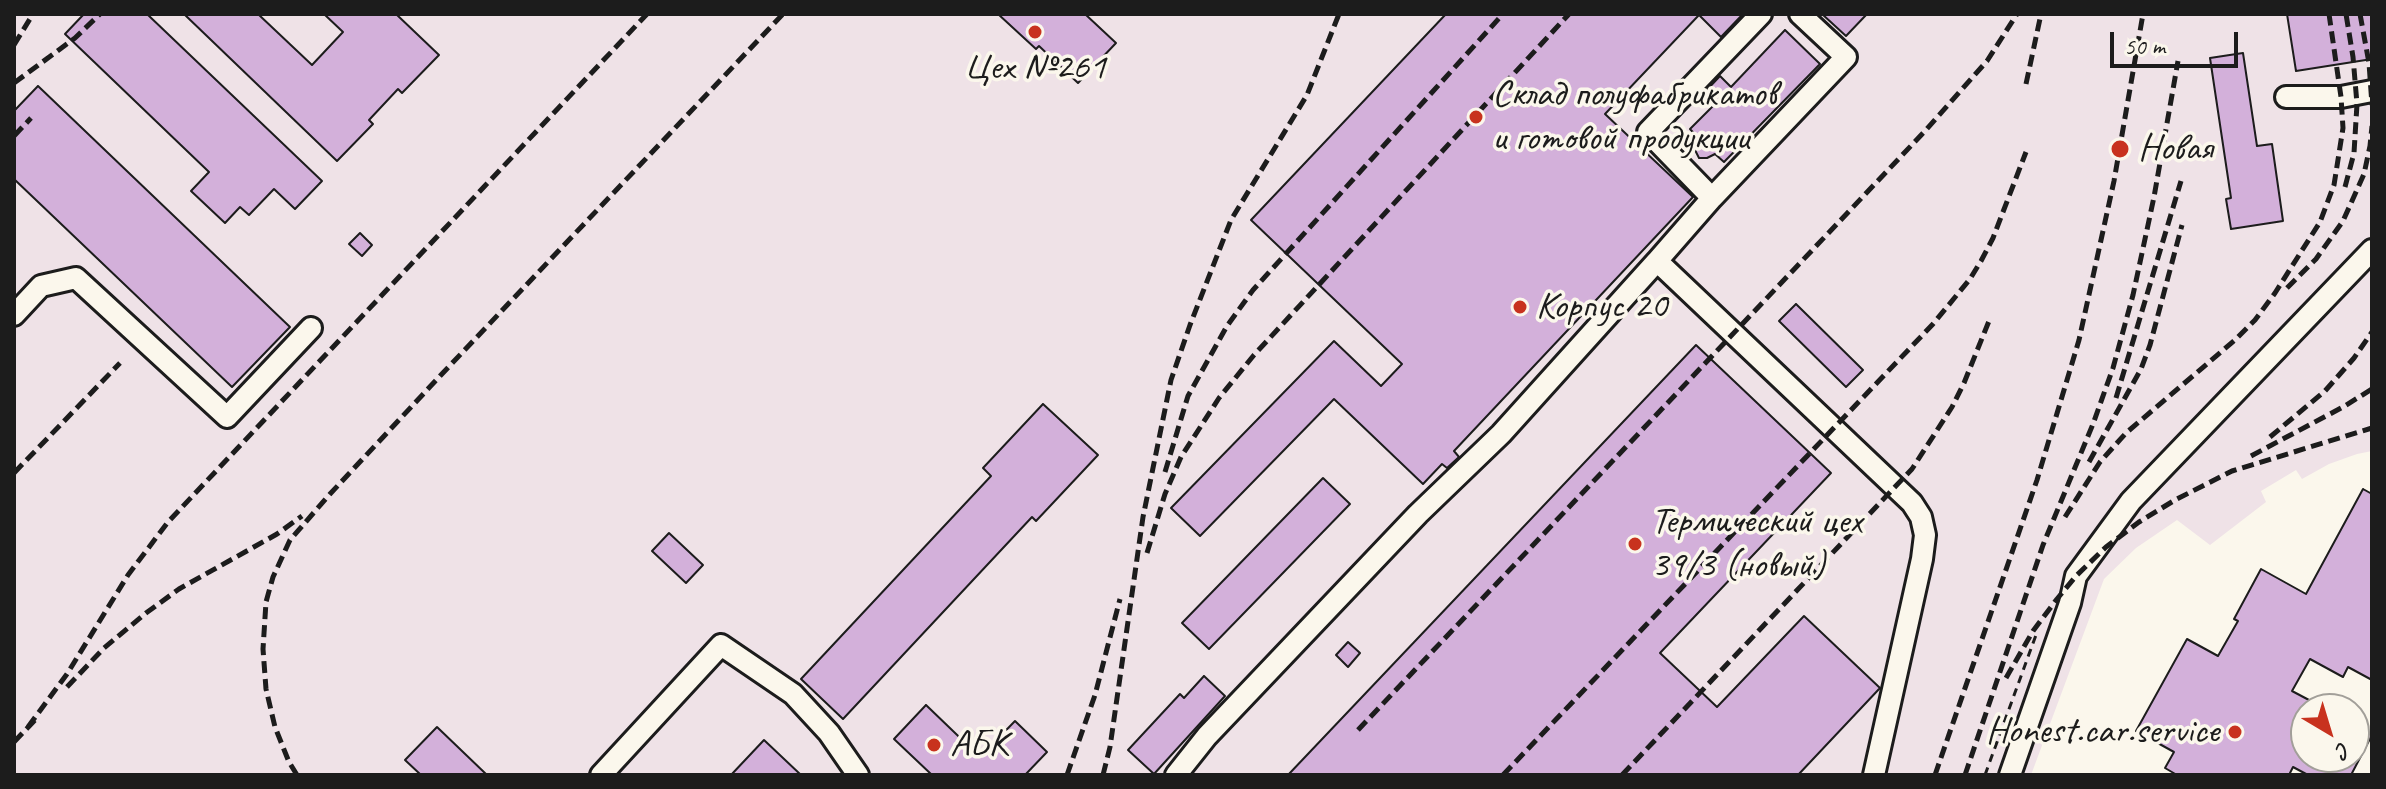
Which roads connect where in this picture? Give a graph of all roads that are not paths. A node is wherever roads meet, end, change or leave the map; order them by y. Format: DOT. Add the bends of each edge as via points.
graph roads {
  1 [pos="1761,14"];
  2 [pos="1800,14"];
  3 [pos="2372,91"];
  4 [pos="2286,97"];
  5 [pos="1712,198"];
  6 [pos="2372,250"];
  7 [pos="1657,261"];
  8 [pos="14,315"];
  9 [pos="311,328"];
  10 [pos="601,775"];
  11 [pos="858,775"];
  12 [pos="1176,775"];
  13 [pos="1874,775"];
  14 [pos="2010,775"];
  1 -- 5 [label="lane" via="1648,132"];
  2 -- 5 [label="lane" via="1846,57"];
  3 -- 4 [label="lane"];
  5 -- 7 [label="lane"];
  6 -- 14 [label="lane" via="2131,501 2076,576"];
  7 -- 12 [label="lane" via="1501,434 1418,514"];
  7 -- 13 [label="lane" via="1921,517 1922,559"];
  8 -- 9 [label="lane" via="41,286 76,278 227,417"];
  10 -- 11 [label="lane" via="721,645 793,694"];
}
